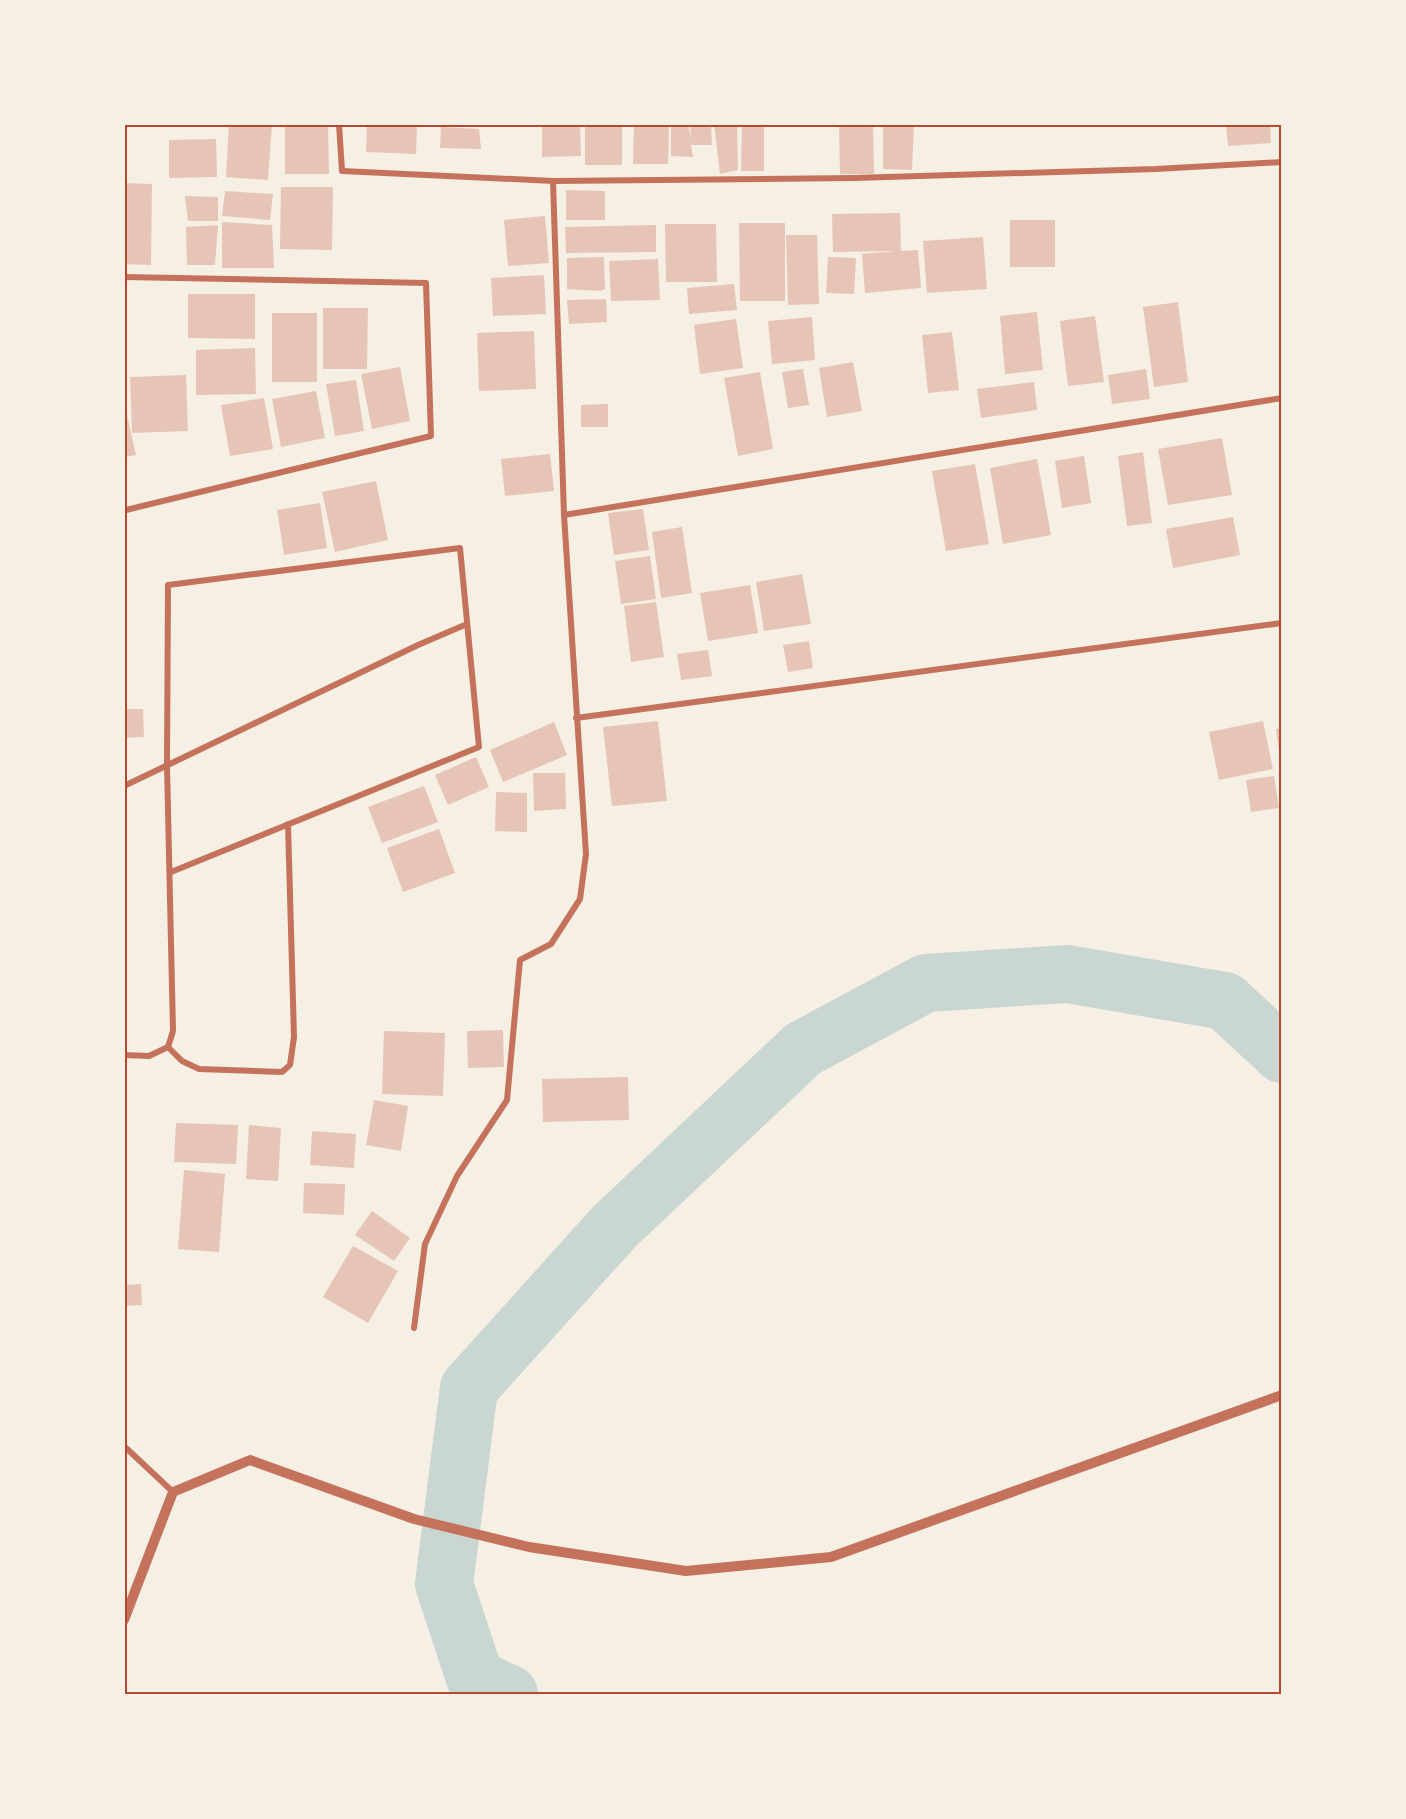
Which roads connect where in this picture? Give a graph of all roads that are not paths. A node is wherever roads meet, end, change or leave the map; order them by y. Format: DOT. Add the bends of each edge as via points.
graph roads {
  1 [pos="339,124"];
  2 [pos="1281,162"];
  3 [pos="553,181"];
  4 [pos="124,278"];
  5 [pos="1281,398"];
  6 [pos="126,510"];
  7 [pos="564,515"];
  8 [pos="1281,623"];
  9 [pos="467,624"];
  10 [pos="576,718"];
  11 [pos="167,766"];
  12 [pos="124,786"];
  13 [pos="288,825"];
  14 [pos="171,872"];
  15 [pos="168,1047"];
  16 [pos="124,1055"];
  17 [pos="414,1328"];
  18 [pos="1281,1395"];
  19 [pos="124,1446"];
  20 [pos="173,1492"];
  21 [pos="124,1620"];
  1 -- 3 [label="street" via="342,171"];
  2 -- 3 [label="street" via="854,178"];
  3 -- 7 [label="street"];
  4 -- 6 [label="street" via="426,284 431,435"];
  5 -- 7 [label="street"];
  7 -- 10 [label="street"];
  8 -- 10 [label="street"];
  9 -- 11 [label="street"];
  9 -- 11 [label="street" via="460,548 168,585"];
  9 -- 13 [label="street" via="479,747"];
  10 -- 17 [label="street" via="586,854 580,899 551,944 520,960 507,1100 457,1176 425,1244"];
  11 -- 12 [label="street"];
  11 -- 14 [label="street"];
  13 -- 14 [label="street"];
  13 -- 15 [label="street" via="294,1037 290,1065 282,1072 199,1070"];
  14 -- 15 [label="street" via="173,1031"];
  15 -- 16 [label="street" via="149,1056"];
  18 -- 20 [label="street" via="831,1557 686,1571 529,1546 414,1519 250,1460"];
  19 -- 20 [label="street"];
  20 -- 21 [label="street"];
}
